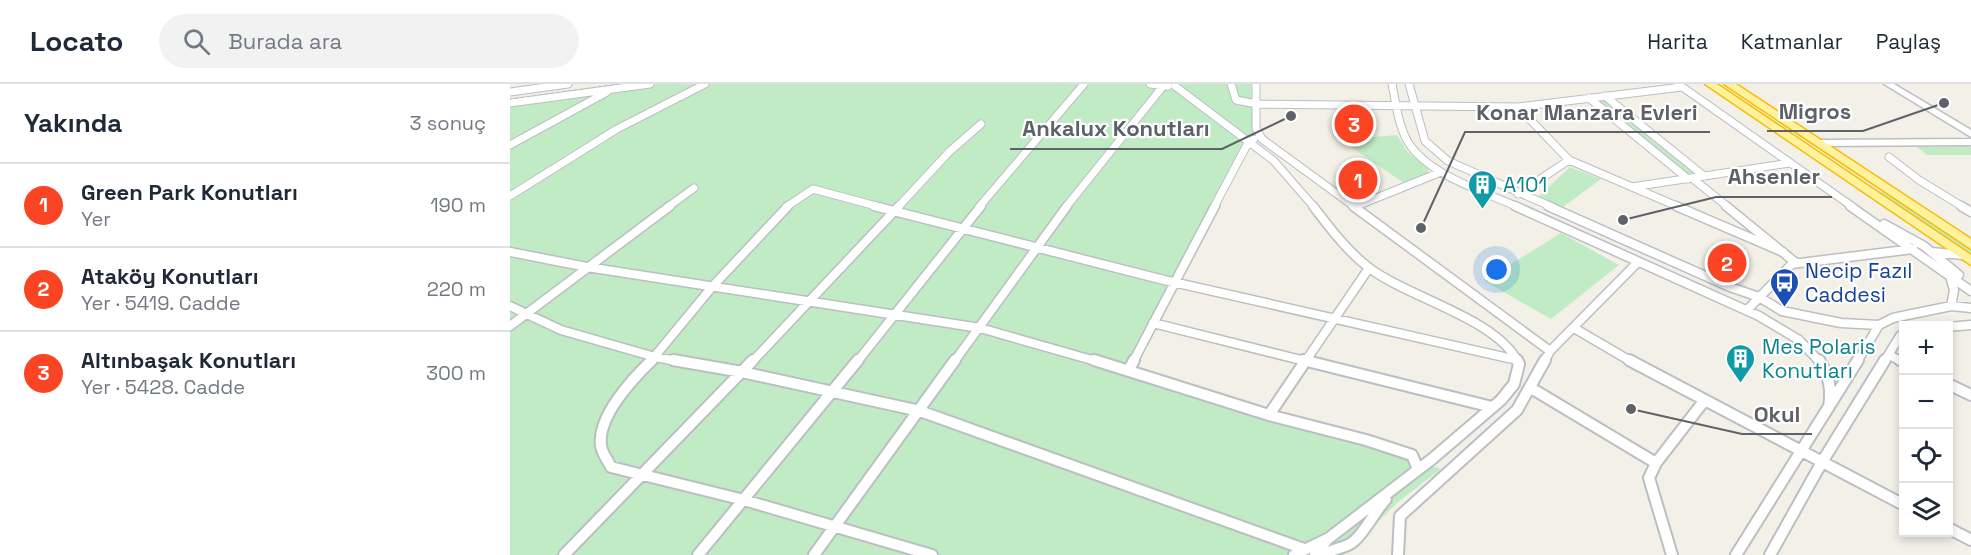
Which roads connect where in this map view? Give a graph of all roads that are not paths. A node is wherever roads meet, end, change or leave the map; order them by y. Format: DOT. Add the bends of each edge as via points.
graph roads {
  1 [pos="568,84"];
  2 [pos="650,84"];
  3 [pos="705,84"];
  4 [pos="1084,84"];
  5 [pos="1150,84"];
  6 [pos="1231,84"];
  7 [pos="1256,84"];
  8 [pos="1392,84"];
  9 [pos="1409,84"];
  10 [pos="1710,84"];
  11 [pos="1729,84"];
  12 [pos="1888,84"];
  13 [pos="1170,85"];
  14 [pos="1682,85"];
  15 [pos="612,89"];
  16 [pos="510,92"];
  17 [pos="1605,96"];
  18 [pos="1589,98"];
  19 [pos="510,103"];
  20 [pos="1257,104"];
  21 [pos="1397,106"];
  22 [pos="1416,107"];
  23 [pos="1518,107"];
  24 [pos="981,124"];
  25 [pos="1971,134"];
  26 [pos="1261,137"];
  27 [pos="1249,141"];
  28 [pos="1971,142"];
  29 [pos="1819,143"];
  30 [pos="510,146"];
  31 [pos="1889,157"];
  32 [pos="1569,160"];
  33 [pos="1790,163"];
  34 [pos="1441,172"];
  35 [pos="1704,176"];
  36 [pos="1690,179"];
  37 [pos="1628,187"];
  38 [pos="694,188"];
  39 [pos="1518,194"];
  40 [pos="510,196"];
  41 [pos="1354,207"];
  42 [pos="895,212"];
  43 [pos="1971,212"];
  44 [pos="960,230"];
  45 [pos="1926,230"];
  46 [pos="1913,244"];
  47 [pos="1037,249"];
  48 [pos="510,252"];
  49 [pos="1783,252"];
  50 [pos="1932,252"];
  51 [pos="1968,253"];
  52 [pos="1638,262"];
  53 [pos="1796,263"];
  54 [pos="587,267"];
  55 [pos="1370,268"];
  56 [pos="1950,276"];
  57 [pos="1175,282"];
  58 [pos="1971,284"];
  59 [pos="712,287"];
  60 [pos="1971,291"];
  61 [pos="1759,297"];
  62 [pos="809,303"];
  63 [pos="510,306"];
  64 [pos="1951,306"];
  65 [pos="1971,308"];
  66 [pos="1747,310"];
  67 [pos="526,313"];
  68 [pos="894,315"];
  69 [pos="1335,321"];
  70 [pos="1154,323"];
  71 [pos="1879,325"];
  72 [pos="1971,325"];
  73 [pos="510,326"];
  74 [pos="1953,327"];
  75 [pos="981,328"];
  76 [pos="1574,328"];
  77 [pos="1899,338"];
  78 [pos="1550,351"];
  79 [pos="1889,355"];
  80 [pos="655,357"];
  81 [pos="1517,360"];
  82 [pos="1899,360"];
  83 [pos="1308,361"];
  84 [pos="1129,370"];
  85 [pos="742,372"];
  86 [pos="1953,386"];
  87 [pos="1531,388"];
  88 [pos="832,393"];
  89 [pos="1971,395"];
  90 [pos="1704,401"];
  91 [pos="1492,407"];
  92 [pos="1829,407"];
  93 [pos="920,411"];
  94 [pos="1269,415"];
  95 [pos="1802,452"];
  96 [pos="1822,462"];
  97 [pos="1656,463"];
  98 [pos="1418,469"];
  99 [pos="642,473"];
  100 [pos="1396,486"];
  101 [pos="744,500"];
  102 [pos="1899,502"];
  103 [pos="836,526"];
  104 [pos="1953,531"];
  105 [pos="1971,540"];
  106 [pos="1310,552"];
  107 [pos="1341,552"];
  108 [pos="564,555"];
  109 [pos="698,555"];
  110 [pos="814,555"];
  111 [pos="932,555"];
  112 [pos="1294,555"];
  113 [pos="1325,555"];
  114 [pos="1398,555"];
  115 [pos="1672,555"];
  116 [pos="1736,555"];
  117 [pos="1770,555"];
  1 -- 16 [label="street"];
  2 -- 15 [label="street"];
  3 -- 40 [label="street" via="617,129"];
  4 -- 44 [label="street"];
  5 -- 13 [label="street"];
  6 -- 20 [label="street" via="1236,100"];
  7 -- 20 [label="street"];
  8 -- 21 [label="street"];
  9 -- 22 [label="street"];
  10 -- 45 [label="highway"];
  11 -- 29 [label="highway"];
  12 -- 25 [label="street"];
  13 -- 27 [label="street"];
  13 -- 47 [label="street" via="1089,176"];
  14 -- 17 [label="street"];
  14 -- 33 [label="street"];
  14 -- 46 [label="street"];
  15 -- 19 [label="street"];
  15 -- 30 [label="street"];
  17 -- 18 [label="street"];
  17 -- 35 [label="street"];
  18 -- 23 [label="street"];
  18 -- 36 [label="street"];
  20 -- 21 [label="street"];
  20 -- 26 [label="street" via="1257,131"];
  21 -- 22 [label="street"];
  21 -- 34 [label="street" via="1410,147"];
  22 -- 23 [label="street"];
  22 -- 39 [label="street" via="1421,133 1433,150"];
  23 -- 32 [label="street"];
  24 -- 42 [label="street" via="949,152"];
  26 -- 27 [label="street"];
  26 -- 41 [label="street"];
  27 -- 55 [label="street" via="1290,177 1341,242"];
  27 -- 57 [label="street"];
  28 -- 29 [label="street"];
  29 -- 51 [label="highway"];
  31 -- 43 [label="street"];
  32 -- 37 [label="street"];
  32 -- 39 [label="street"];
  33 -- 35 [label="street"];
  33 -- 46 [label="street"];
  34 -- 41 [label="street"];
  34 -- 52 [label="street"];
  35 -- 36 [label="street"];
  36 -- 37 [label="street"];
  36 -- 49 [label="street"];
  37 -- 49 [label="street"];
  38 -- 54 [label="street"];
  39 -- 61 [label="street"];
  41 -- 78 [label="street"];
  42 -- 44 [label="street"];
  42 -- 59 [label="street" via="813,189 785,208"];
  42 -- 62 [label="street"];
  44 -- 47 [label="street"];
  44 -- 68 [label="street"];
  45 -- 46 [label="street"];
  45 -- 51 [label="highway"];
  46 -- 50 [label="street" via="1920,252"];
  46 -- 53 [label="street"];
  46 -- 56 [label="street"];
  47 -- 57 [label="street"];
  47 -- 75 [label="street"];
  48 -- 54 [label="street"];
  49 -- 53 [label="street"];
  50 -- 51 [label="street"];
  50 -- 58 [label="street"];
  52 -- 66 [label="street"];
  52 -- 76 [label="street"];
  53 -- 61 [label="street" via="1786,268"];
  54 -- 59 [label="street"];
  54 -- 67 [label="street"];
  55 -- 69 [label="street"];
  55 -- 81 [label="street" via="1492,332 1511,348"];
  56 -- 60 [label="street"];
  56 -- 64 [label="street" via="1954,290"];
  57 -- 69 [label="street"];
  57 -- 70 [label="street"];
  59 -- 62 [label="street"];
  59 -- 80 [label="street"];
  61 -- 66 [label="street"];
  61 -- 71 [label="street" via="1797,315"];
  62 -- 68 [label="street"];
  62 -- 85 [label="street"];
  63 -- 67 [label="street"];
  64 -- 65 [label="street"];
  64 -- 71 [label="street" via="1893,318"];
  66 -- 92 [label="street" via="1786,331 1821,363 1831,390"];
  67 -- 73 [label="street"];
  67 -- 80 [label="street" via="561,330"];
  68 -- 75 [label="street"];
  68 -- 88 [label="street"];
  69 -- 81 [label="street"];
  69 -- 83 [label="street"];
  70 -- 83 [label="street"];
  70 -- 84 [label="street"];
  71 -- 92 [label="street"];
  72 -- 74 [label="street"];
  75 -- 84 [label="street"];
  75 -- 93 [label="street"];
  76 -- 78 [label="street"];
  76 -- 90 [label="street"];
  77 -- 79 [label="street"];
  78 -- 87 [label="street"];
  79 -- 82 [label="street"];
  79 -- 96 [label="street"];
  80 -- 85 [label="street"];
  80 -- 99 [label="street" via="635,376 603,423 601,447 611,467"];
  81 -- 91 [label="street" via="1514,384"];
  83 -- 91 [label="street"];
  83 -- 94 [label="street"];
  84 -- 94 [label="street"];
  85 -- 88 [label="street"];
  85 -- 99 [label="street"];
  86 -- 89 [label="street"];
  87 -- 97 [label="street"];
  87 -- 114 [label="street" via="1509,418 1400,516"];
  88 -- 93 [label="street"];
  88 -- 101 [label="street"];
  90 -- 95 [label="street"];
  90 -- 97 [label="street"];
  91 -- 98 [label="street"];
  92 -- 95 [label="street"];
  93 -- 103 [label="street"];
  93 -- 106 [label="street"];
  94 -- 98 [label="street" via="1412,455"];
  95 -- 96 [label="street"];
  95 -- 116 [label="street"];
  96 -- 102 [label="street"];
  96 -- 117 [label="street"];
  97 -- 115 [label="street" via="1650,486"];
  98 -- 100 [label="street"];
  99 -- 101 [label="street"];
  99 -- 108 [label="street"];
  100 -- 106 [label="street"];
  100 -- 107 [label="street" via="1369,519 1358,540"];
  101 -- 103 [label="street"];
  101 -- 109 [label="street"];
  103 -- 110 [label="street"];
  103 -- 111 [label="street"];
  104 -- 105 [label="street"];
  106 -- 112 [label="street"];
  107 -- 113 [label="street" via="1330,550"];
}
